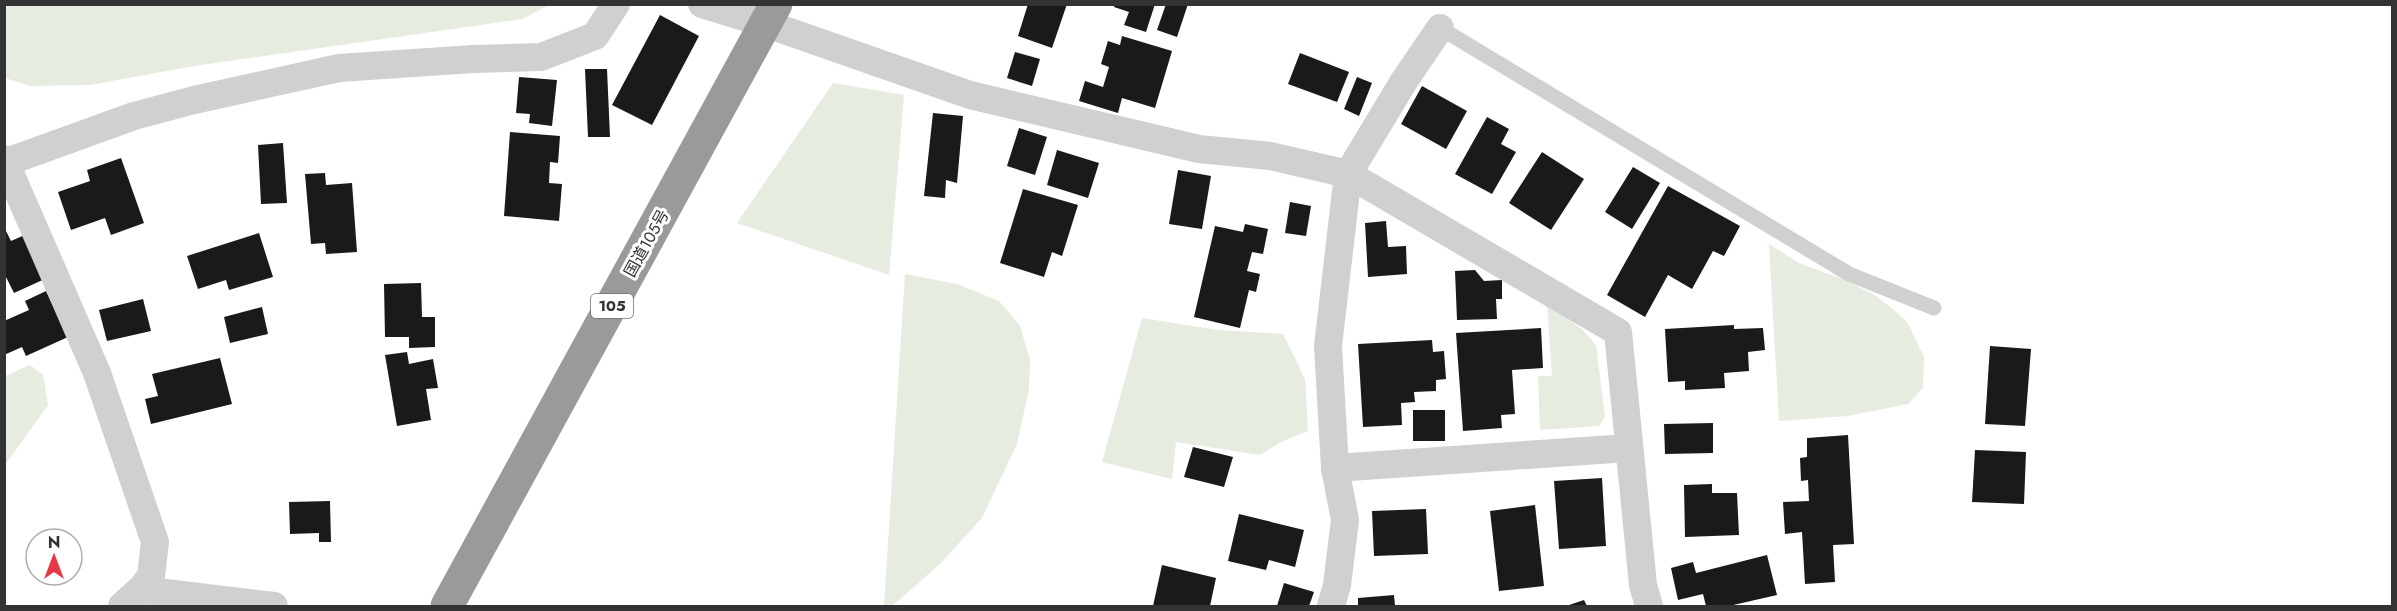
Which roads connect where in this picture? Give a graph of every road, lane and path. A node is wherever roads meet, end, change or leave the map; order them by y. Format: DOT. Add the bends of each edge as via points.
graph roads {
  1 [pos="616,4"];
  2 [pos="702,4"];
  3 [pos="771,14"];
  4 [pos="1440,28"];
  5 [pos="5,161"];
  6 [pos="1348,174"];
  7 [pos="1934,308"];
  8 [pos="1628,448"];
  9 [pos="1335,468"];
  10 [pos="131,598"];
  11 [pos="274,606"];
  12 [pos="447,606"];
  13 [pos="1331,606"];
  14 [pos="1649,606"];
  1 -- 5 [label="street" via="595,36 541,57 339,68 134,116"];
  2 -- 3 [label="street"];
  3 -- 6 [label="street" via="970,94 1199,149 1270,156"];
  3 -- 12 [label="highway, 国道105号 / 105"];
  4 -- 6 [label="street"];
  4 -- 7 [label="lane" via="1849,274"];
  5 -- 10 [label="street" via="98,373 155,542 150,576"];
  6 -- 8 [label="street" via="1618,332"];
  6 -- 9 [label="street" via="1328,346"];
  8 -- 9 [label="street"];
  8 -- 14 [label="street" via="1643,585"];
  9 -- 13 [label="street" via="1346,520"];
  10 -- 11 [label="street"];
}
